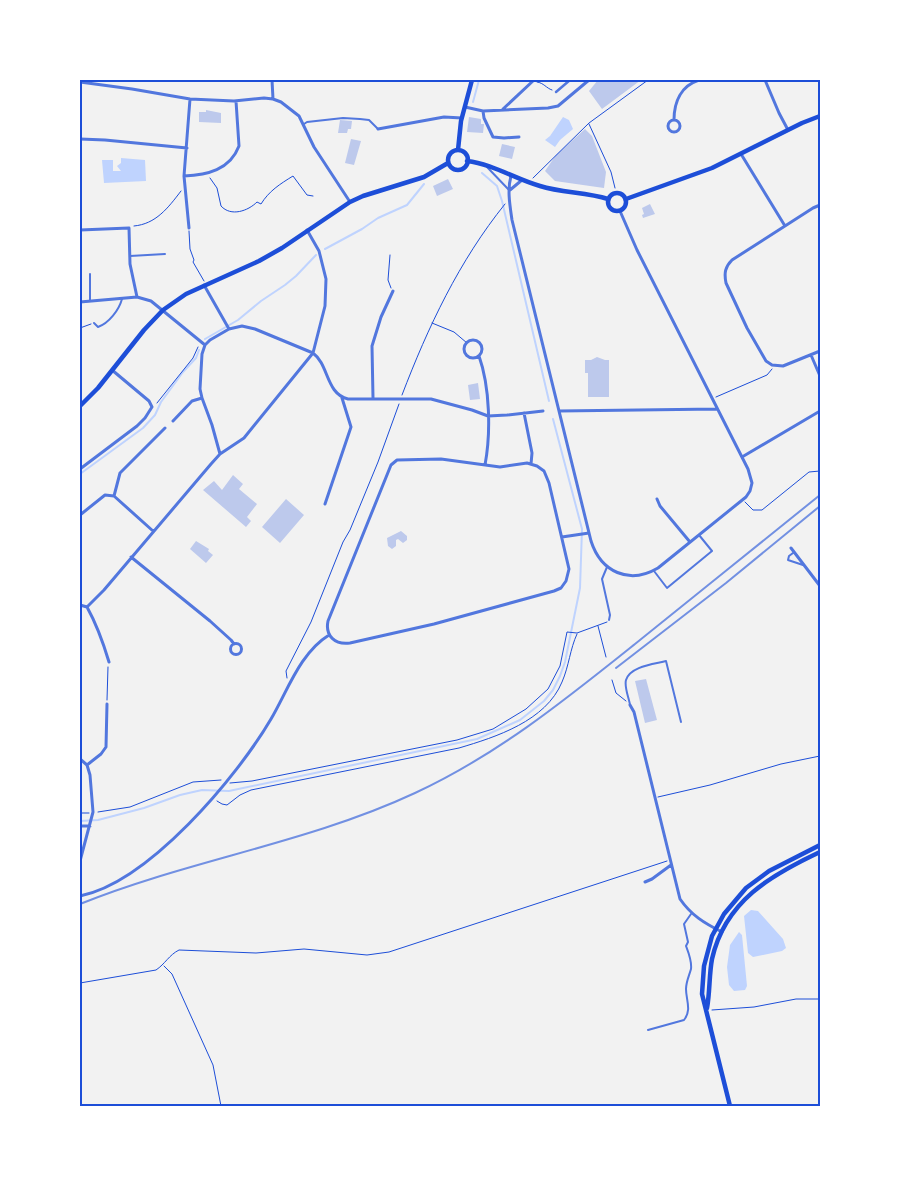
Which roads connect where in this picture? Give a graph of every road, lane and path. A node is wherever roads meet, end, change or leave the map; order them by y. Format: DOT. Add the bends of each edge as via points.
graph roads {
  1 [pos="272,80"];
  2 [pos="472,80"];
  3 [pos="534,80"];
  4 [pos="570,80"];
  5 [pos="589,80"];
  6 [pos="648,80"];
  7 [pos="699,80"];
  8 [pos="765,80"];
  9 [pos="80,82"];
  10 [pos="556,92"];
  11 [pos="190,99"];
  12 [pos="273,99"];
  13 [pos="236,101"];
  14 [pos="464,107"];
  15 [pos="502,109"];
  16 [pos="482,112"];
  17 [pos="820,116"];
  18 [pos="462,118"];
  19 [pos="674,120"];
  20 [pos="589,123"];
  21 [pos="304,124"];
  22 [pos="378,129"];
  23 [pos="788,130"];
  24 [pos="518,137"];
  25 [pos="80,139"];
  26 [pos="186,148"];
  27 [pos="458,150"];
  28 [pos="741,154"];
  29 [pos="468,161"];
  30 [pos="448,163"];
  31 [pos="483,163"];
  32 [pos="208,174"];
  33 [pos="184,176"];
  34 [pos="511,176"];
  35 [pos="532,178"];
  36 [pos="522,180"];
  37 [pos="185,186"];
  38 [pos="615,188"];
  39 [pos="510,191"];
  40 [pos="313,196"];
  41 [pos="608,199"];
  42 [pos="626,199"];
  43 [pos="350,202"];
  44 [pos="506,204"];
  45 [pos="820,205"];
  46 [pos="620,211"];
  47 [pos="785,226"];
  48 [pos="129,228"];
  49 [pos="189,228"];
  50 [pos="80,230"];
  51 [pos="307,230"];
  52 [pos="165,254"];
  53 [pos="390,255"];
  54 [pos="130,256"];
  55 [pos="90,274"];
  56 [pos="205,284"];
  57 [pos="393,291"];
  58 [pos="137,297"];
  59 [pos="122,299"];
  60 [pos="90,301"];
  61 [pos="80,302"];
  62 [pos="163,310"];
  63 [pos="94,323"];
  64 [pos="431,323"];
  65 [pos="228,327"];
  66 [pos="80,328"];
  67 [pos="467,343"];
  68 [pos="205,345"];
  69 [pos="198,347"];
  70 [pos="820,351"];
  71 [pos="313,353"];
  72 [pos="811,355"];
  73 [pos="479,356"];
  74 [pos="772,366"];
  75 [pos="112,370"];
  76 [pos="820,376"];
  77 [pos="202,398"];
  78 [pos="342,398"];
  79 [pos="373,398"];
  80 [pos="712,398"];
  81 [pos="401,399"];
  82 [pos="157,403"];
  83 [pos="80,406"];
  84 [pos="717,409"];
  85 [pos="543,411"];
  86 [pos="558,411"];
  87 [pos="820,411"];
  88 [pos="524,414"];
  89 [pos="488,416"];
  90 [pos="173,421"];
  91 [pos="165,428"];
  92 [pos="220,454"];
  93 [pos="742,456"];
  94 [pos="531,464"];
  95 [pos="485,465"];
  96 [pos="80,469"];
  97 [pos="820,471"];
  98 [pos="114,496"];
  99 [pos="657,498"];
  100 [pos="746,502"];
  101 [pos="325,504"];
  102 [pos="80,515"];
  103 [pos="153,532"];
  104 [pos="589,533"];
  105 [pos="699,535"];
  106 [pos="562,537"];
  107 [pos="690,542"];
  108 [pos="791,548"];
  109 [pos="796,553"];
  110 [pos="131,557"];
  111 [pos="804,565"];
  112 [pos="607,567"];
  113 [pos="654,571"];
  114 [pos="820,586"];
  115 [pos="80,605"];
  116 [pos="88,607"];
  117 [pos="609,620"];
  118 [pos="598,626"];
  119 [pos="577,633"];
  120 [pos="329,635"];
  121 [pos="234,644"];
  122 [pos="606,657"];
  123 [pos="108,662"];
  124 [pos="612,680"];
  125 [pos="291,682"];
  126 [pos="107,704"];
  127 [pos="630,705"];
  128 [pos="681,722"];
  129 [pos="820,756"];
  130 [pos="80,759"];
  131 [pos="87,765"];
  132 [pos="226,782"];
  133 [pos="214,797"];
  134 [pos="654,798"];
  135 [pos="80,813"];
  136 [pos="92,815"];
  137 [pos="90,824"];
  138 [pos="80,826"];
  139 [pos="820,845"];
  140 [pos="820,852"];
  141 [pos="670,860"];
  142 [pos="80,861"];
  143 [pos="671,865"];
  144 [pos="645,882"];
  145 [pos="80,896"];
  146 [pos="691,914"];
  147 [pos="715,929"];
  148 [pos="722,932"];
  149 [pos="163,965"];
  150 [pos="80,983"];
  151 [pos="820,998"];
  152 [pos="716,1009"];
  153 [pos="707,1010"];
  154 [pos="648,1030"];
  155 [pos="221,1106"];
  156 [pos="730,1106"];
  1 -- 12 [label="street"];
  2 -- 14 [label="main road"];
  3 -- 10 [label="path"];
  3 -- 15 [label="street"];
  4 -- 10 [label="street"];
  5 -- 15 [label="street" via="558,106"];
  6 -- 20 [label="path"];
  7 -- 19 [label="street" via="686,87 679,96"];
  8 -- 23 [label="street"];
  9 -- 11 [label="street"];
  11 -- 13 [label="street"];
  11 -- 26 [label="street"];
  12 -- 13 [label="street"];
  12 -- 21 [label="street" via="292,109"];
  13 -- 32 [label="street" via="237,152 221,168"];
  14 -- 16 [label="street"];
  14 -- 18 [label="main road"];
  15 -- 16 [label="street"];
  16 -- 24 [label="street" via="493,137"];
  17 -- 23 [label="main road"];
  18 -- 22 [label="street" via="444,117"];
  18 -- 27 [label="main road"];
  20 -- 35 [label="path"];
  20 -- 38 [label="path"];
  21 -- 22 [label="lane" via="343,118 369,120"];
  21 -- 43 [label="street" via="314,147"];
  23 -- 28 [label="main road"];
  25 -- 26 [label="street"];
  26 -- 33 [label="street"];
  27 -- 29 [label="main road" via="466,154"];
  27 -- 30 [label="main road" via="450,154"];
  28 -- 42 [label="main road" via="692,176"];
  28 -- 47 [label="street"];
  29 -- 30 [label="main road" via="460,170 451,168"];
  29 -- 31 [label="main road"];
  30 -- 43 [label="main road" via="424,177"];
  31 -- 34 [label="main road"];
  31 -- 39 [label="lane"];
  32 -- 33 [label="street"];
  32 -- 40 [label="path" via="217,188 221,206 229,211 247,210 257,202 261,204 273,189 293,176 307,195"];
  33 -- 37 [label="street"];
  34 -- 36 [label="main road"];
  34 -- 39 [label="street"];
  36 -- 39 [label="street"];
  36 -- 41 [label="main road" via="550,189"];
  37 -- 48 [label="path" via="157,218 148,224"];
  37 -- 49 [label="street"];
  39 -- 86 [label="street" via="512,220"];
  41 -- 42 [label="main road" via="617,192"];
  41 -- 46 [label="main road" via="612,210"];
  42 -- 46 [label="main road" via="626,206"];
  43 -- 51 [label="main road"];
  44 -- 64 [label="path" via="463,264"];
  45 -- 47 [label="street"];
  46 -- 80 [label="street"];
  47 -- 74 [label="street" via="732,260 725,271 726,283 747,328"];
  48 -- 50 [label="street"];
  48 -- 54 [label="street"];
  49 -- 56 [label="path" via="193,262"];
  51 -- 56 [label="main road" via="259,261"];
  51 -- 71 [label="street" via="319,251 326,279 325,306"];
  52 -- 54 [label="lane"];
  53 -- 57 [label="path" via="388,280"];
  54 -- 58 [label="street"];
  55 -- 60 [label="lane"];
  56 -- 62 [label="main road"];
  56 -- 65 [label="street"];
  57 -- 79 [label="street" via="372,346"];
  58 -- 59 [label="street"];
  58 -- 62 [label="street" via="151,301"];
  59 -- 60 [label="street"];
  59 -- 63 [label="lane" via="120,307 105,325"];
  60 -- 61 [label="street"];
  62 -- 68 [label="street"];
  62 -- 75 [label="main road"];
  63 -- 66 [label="path"];
  64 -- 67 [label="path" via="454,332"];
  64 -- 81 [label="path"];
  65 -- 68 [label="street"];
  65 -- 71 [label="street" via="255,329"];
  67 -- 73 [label="street" via="479,343 482,350"];
  67 -- 73 [label="street" via="464,352 468,357"];
  68 -- 77 [label="street"];
  69 -- 82 [label="path" via="194,358"];
  70 -- 72 [label="street"];
  71 -- 78 [label="street" via="320,359 332,388"];
  71 -- 92 [label="street" via="244,438"];
  72 -- 74 [label="street" via="784,366"];
  72 -- 76 [label="street"];
  73 -- 89 [label="street" via="484,368"];
  74 -- 80 [label="path" via="767,375"];
  75 -- 83 [label="main road"];
  75 -- 96 [label="street" via="152,407 137,426"];
  77 -- 90 [label="street" via="192,401"];
  77 -- 92 [label="street"];
  78 -- 79 [label="street"];
  78 -- 101 [label="street" via="351,427"];
  79 -- 81 [label="street"];
  80 -- 84 [label="street"];
  81 -- 89 [label="street" via="431,399"];
  81 -- 125 [label="path" via="350,530 286,671"];
  84 -- 86 [label="street"];
  84 -- 93 [label="street"];
  85 -- 88 [label="street"];
  86 -- 104 [label="street"];
  87 -- 93 [label="street"];
  88 -- 89 [label="street"];
  88 -- 94 [label="street" via="532,453"];
  89 -- 95 [label="street"];
  91 -- 98 [label="street" via="120,473"];
  92 -- 103 [label="street"];
  93 -- 105 [label="street" via="751,477 748,494"];
  94 -- 95 [label="street"];
  94 -- 106 [label="street" via="542,469 547,477"];
  95 -- 120 [label="street" via="442,459 397,460 393,463 328,620"];
  97 -- 100 [label="path" via="809,472 762,510 753,510"];
  98 -- 102 [label="street" via="105,495"];
  98 -- 103 [label="street"];
  99 -- 107 [label="street"];
  103 -- 110 [label="street"];
  104 -- 106 [label="street"];
  104 -- 112 [label="street" via="595,553"];
  105 -- 107 [label="street"];
  105 -- 113 [label="lane" via="712,552 667,588"];
  106 -- 120 [label="street" via="569,574 565,584 557,590 350,643 337,642"];
  107 -- 113 [label="street"];
  108 -- 109 [label="street"];
  109 -- 111 [label="street"];
  109 -- 111 [label="lane" via="790,554 788,560"];
  110 -- 116 [label="street"];
  110 -- 121 [label="street"];
  111 -- 114 [label="street"];
  112 -- 113 [label="street" via="628,575"];
  112 -- 117 [label="lane" via="602,578"];
  115 -- 116 [label="street"];
  116 -- 123 [label="street" via="101,634"];
  117 -- 118 [label="path"];
  118 -- 119 [label="path"];
  118 -- 122 [label="path"];
  119 -- 132 [label="path" via="567,632 560,666 548,689 526,709 493,729 457,740 252,781"];
  119 -- 133 [label="path" via="556,694 535,714 504,732 459,748 251,790 227,805"];
  120 -- 125 [label="street" via="306,658"];
  123 -- 126 [label="path"];
  124 -- 127 [label="path" via="616,693"];
  125 -- 132 [label="street" via="271,720"];
  126 -- 131 [label="street" via="106,747"];
  127 -- 128 [label="lane" via="626,685 628,676 640,668 666,661"];
  127 -- 134 [label="street"];
  129 -- 134 [label="path"];
  130 -- 131 [label="street"];
  131 -- 136 [label="street"];
  132 -- 133 [label="street"];
  132 -- 136 [label="path" via="193,782 130,807"];
  133 -- 145 [label="street" via="179,833 132,872 108,886"];
  134 -- 141 [label="street"];
  135 -- 136 [label="path"];
  136 -- 137 [label="street"];
  137 -- 138 [label="street"];
  137 -- 142 [label="street"];
  139 -- 147 [label="main road" via="752,884 731,904"];
  140 -- 148 [label="main road" via="761,884 740,904"];
  141 -- 143 [label="street"];
  141 -- 149 [label="path" via="389,952 367,955 304,950 256,953 179,950 170,955"];
  143 -- 144 [label="street"];
  143 -- 146 [label="street" via="680,898"];
  146 -- 147 [label="street"];
  146 -- 154 [label="lane" via="684,924 691,968 686,983 687,1016 684,1020"];
  147 -- 148 [label="street"];
  147 -- 153 [label="main road" via="705,957 703,976 702,994"];
  148 -- 153 [label="main road" via="711,966"];
  149 -- 150 [label="path" via="156,970"];
  149 -- 155 [label="path" via="172,974 213,1065"];
  151 -- 152 [label="path"];
  153 -- 156 [label="main road"];
}
